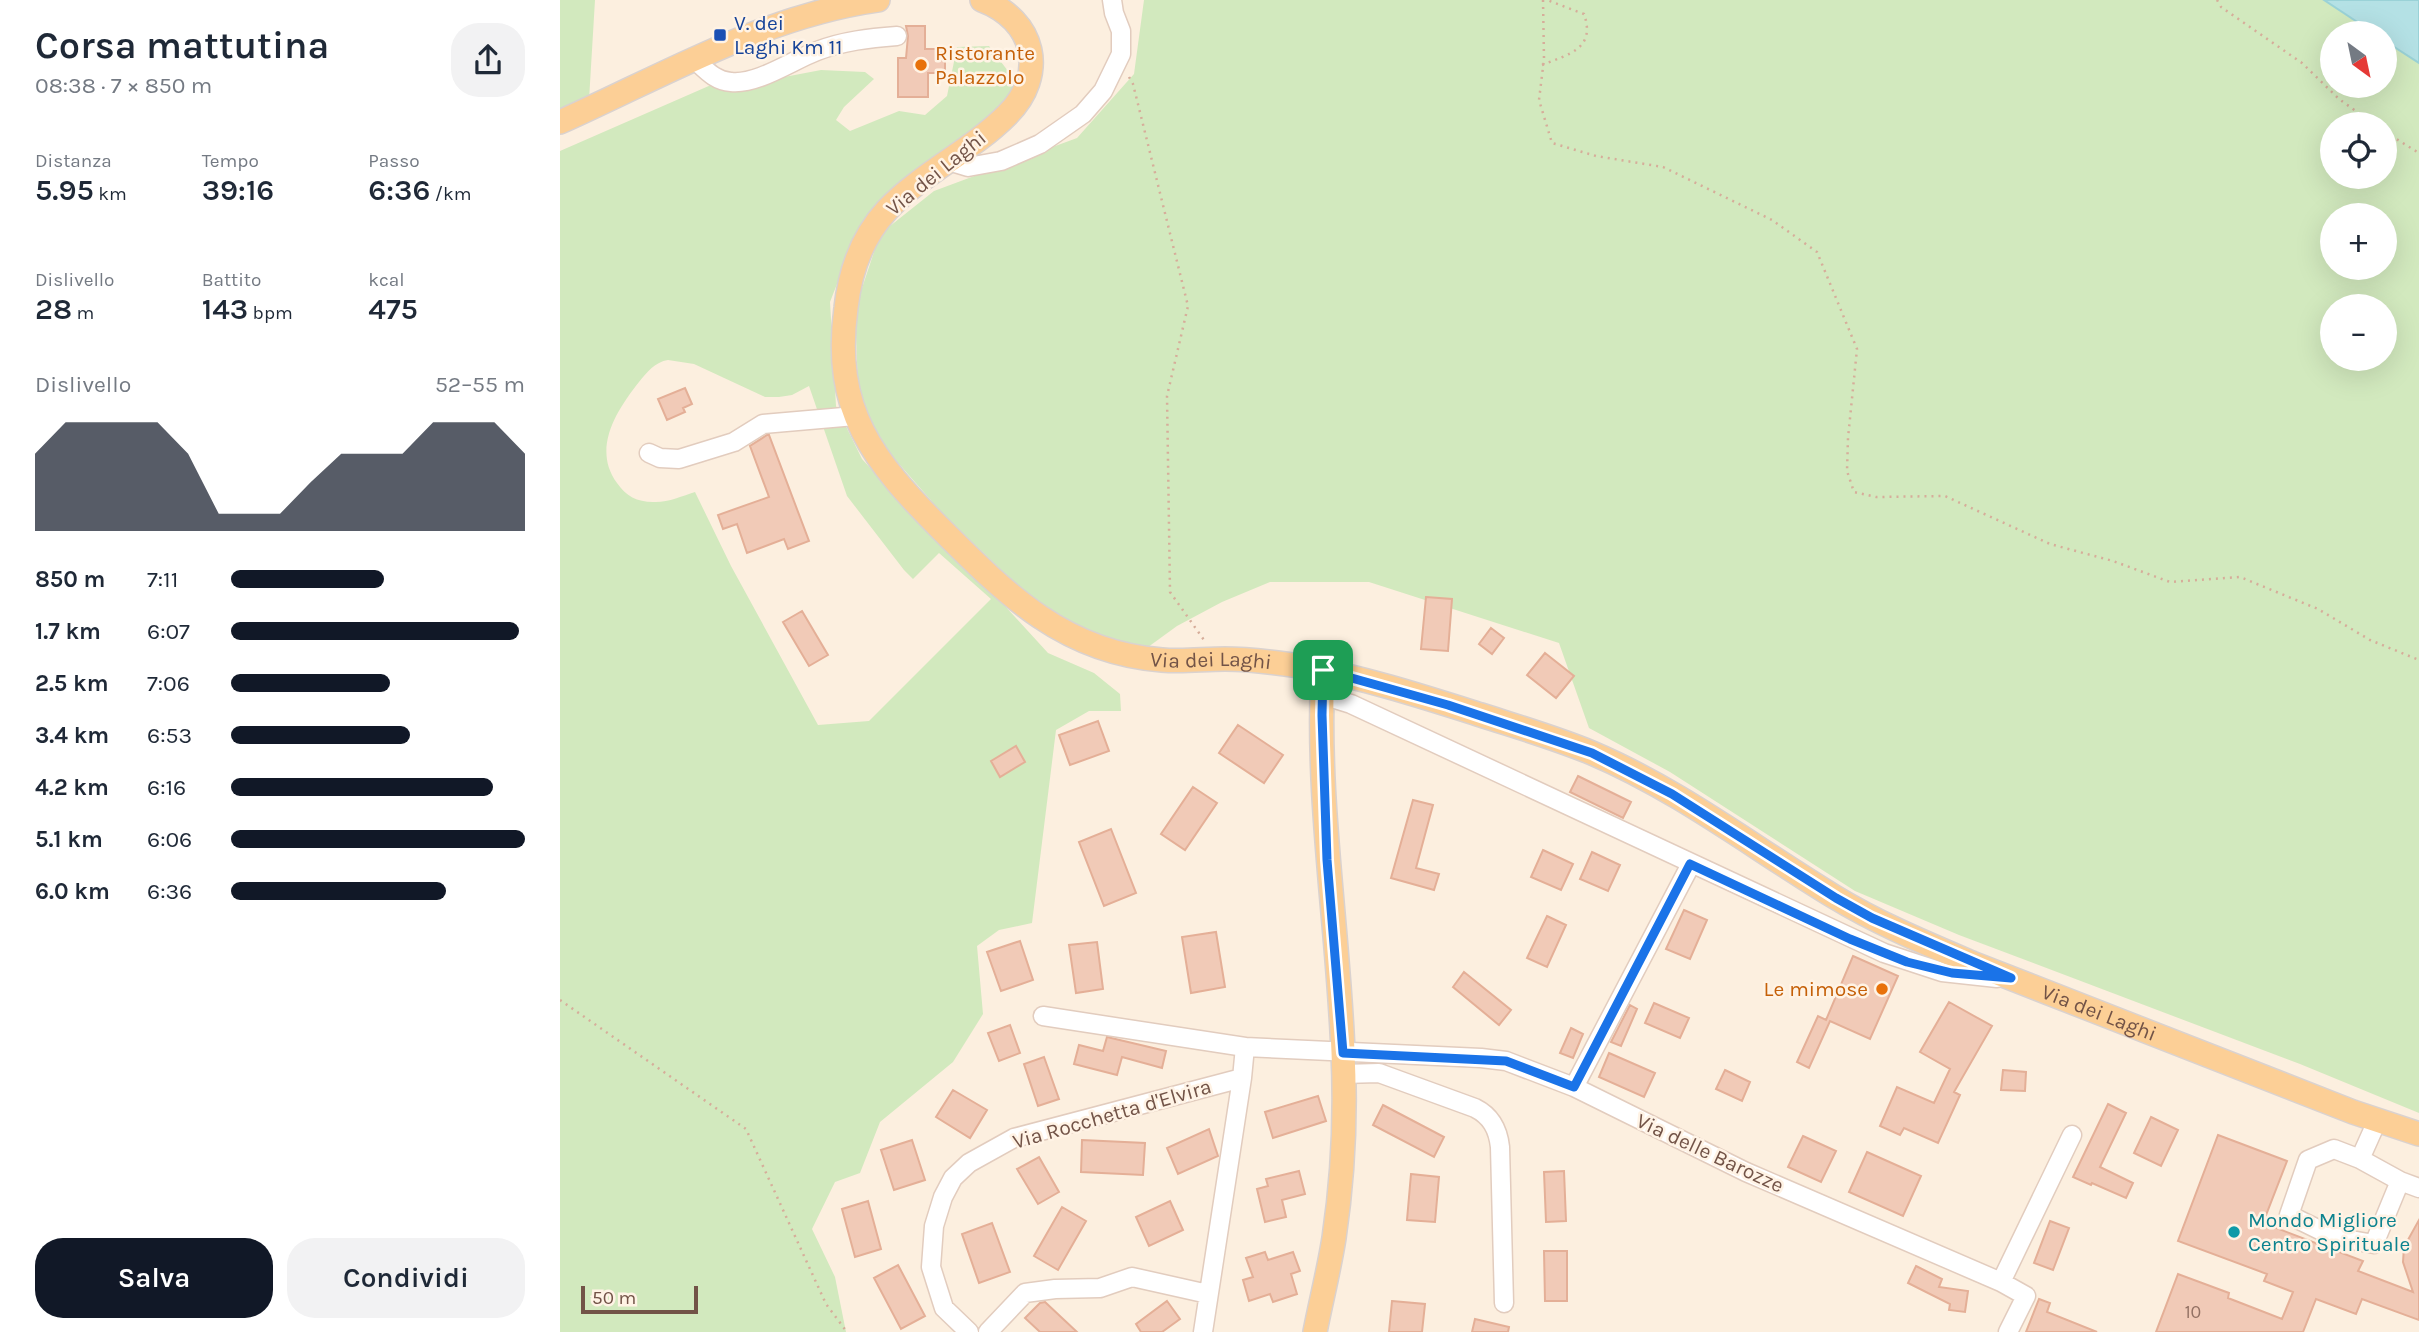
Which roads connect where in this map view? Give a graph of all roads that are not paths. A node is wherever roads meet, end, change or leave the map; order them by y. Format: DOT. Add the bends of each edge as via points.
graph roads {
  1 [pos="878,0"];
  2 [pos="982,0"];
  3 [pos="1112,0"];
  4 [pos="897,36"];
  5 [pos="695,60"];
  6 [pos="560,122"];
  7 [pos="948,161"];
  8 [pos="855,416"];
  9 [pos="649,453"];
  10 [pos="1323,670"];
  11 [pos="1322,695"];
  12 [pos="1690,864"];
  13 [pos="2011,978"];
  14 [pos="1043,1016"];
  15 [pos="1245,1047"];
  16 [pos="1343,1063"];
  17 [pos="1242,1078"];
  18 [pos="1574,1087"];
  19 [pos="2377,1121"];
  20 [pos="2419,1134"];
  21 [pos="2072,1135"];
  22 [pos="2360,1159"];
  23 [pos="2400,1181"];
  24 [pos="2419,1188"];
  25 [pos="2001,1282"];
  26 [pos="1208,1294"];
  27 [pos="1504,1303"];
  28 [pos="970,1332"];
  29 [pos="988,1332"];
  30 [pos="1203,1332"];
  31 [pos="1315,1332"];
  32 [pos="2008,1332"];
  1 -- 5 [label="main road" via="787,20"];
  2 -- 7 [label="main road, Via dei Laghi" via="1004,11 1019,26 1029,45 1031,74 1023,96 1006,116"];
  3 -- 7 [label="street" via="1123,38 1119,61 1090,107 1050,138 1009,158 968,167"];
  4 -- 5 [label="street" via="834,46 738,83 720,80"];
  5 -- 6 [label="main road"];
  7 -- 8 [label="main road, Via dei Laghi" via="891,206 870,231 857,257 846,303 842,354"];
  8 -- 9 [label="street" via="762,424 734,442 679,459"];
  8 -- 10 [label="main road, Via dei Laghi" via="883,464 918,505 974,561 1047,623 1086,643 1126,655 1269,662"];
  10 -- 11 [label="main road"];
  10 -- 13 [label="main road, Via dei Laghi" via="1592,753 1672,794 1872,918"];
  11 -- 12 [label="street" via="1351,704"];
  11 -- 16 [label="main road" via="1327,860"];
  12 -- 13 [label="street" via="1907,962 1952,973"];
  12 -- 18 [label="street"];
  13 -- 19 [label="main road, Via dei Laghi"];
  14 -- 15 [label="street"];
  15 -- 16 [label="street"];
  15 -- 17 [label="street, Via Rocchetta d'Elvira"];
  16 -- 18 [label="street, Via delle Barozze" via="1506,1061"];
  16 -- 27 [label="street" via="1475,1108 1493,1123 1500,1147"];
  16 -- 31 [label="main road" via="1343,1155 1334,1238"];
  17 -- 26 [label="street, Via Rocchetta d'Elvira"];
  17 -- 28 [label="street, Via Rocchetta d'Elvira" via="1014,1138 969,1163 953,1178 943,1197 934,1226 931,1267 944,1308"];
  18 -- 25 [label="street, Via delle Barozze" via="1746,1172"];
  19 -- 20 [label="main road, Via dei Laghi"];
  19 -- 22 [label="street"];
  21 -- 25 [label="street"];
  22 -- 23 [label="street"];
  22 -- 23 [label="street" via="2334,1149 2308,1160 2289,1215 2334,1237 2374,1244"];
  23 -- 24 [label="street"];
  25 -- 32 [label="street, Via delle Barozze" via="2026,1296"];
  26 -- 29 [label="street" via="1132,1277 1100,1287 1026,1293"];
  26 -- 30 [label="street, Via Rocchetta d'Elvira"];
}
